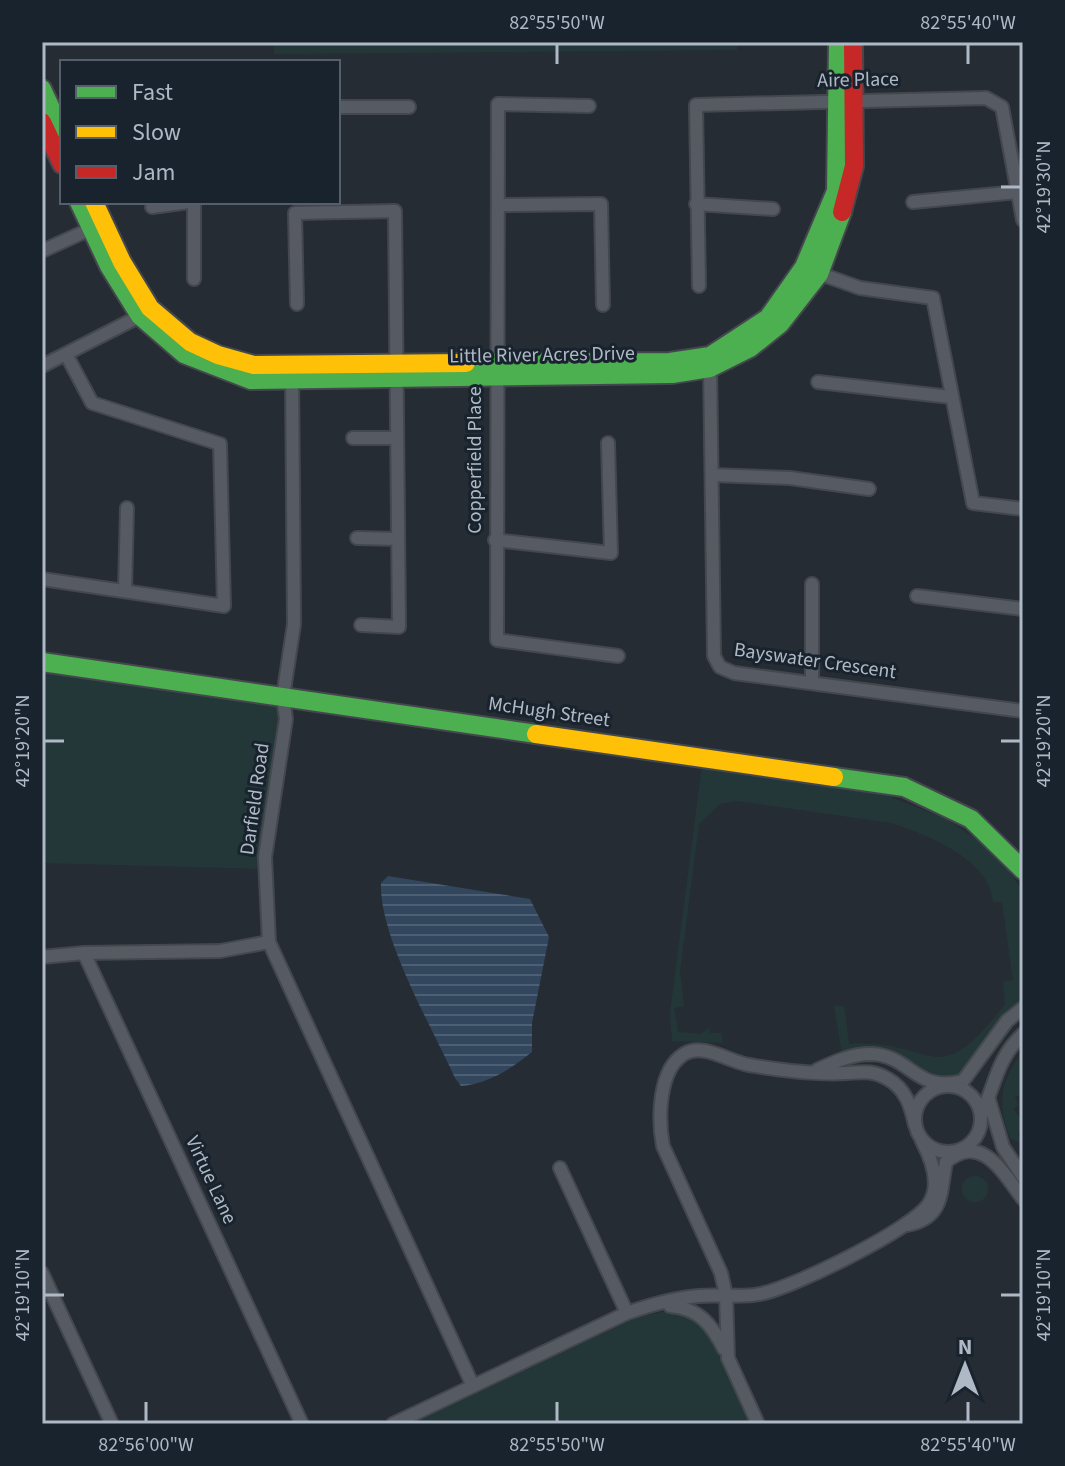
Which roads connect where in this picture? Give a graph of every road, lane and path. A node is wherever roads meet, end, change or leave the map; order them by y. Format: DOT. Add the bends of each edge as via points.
graph roads {
  1 [pos="838,42"];
  2 [pos="853,42"];
  3 [pos="42,89"];
  4 [pos="846,100"];
  5 [pos="589,106"];
  6 [pos="340,107"];
  7 [pos="409,107"];
  8 [pos="42,122"];
  9 [pos="60,128"];
  10 [pos="60,155"];
  11 [pos="1018,192"];
  12 [pos="913,202"];
  13 [pos="81,204"];
  14 [pos="94,204"];
  15 [pos="176,204"];
  16 [pos="192,204"];
  17 [pos="696,204"];
  18 [pos="498,205"];
  19 [pos="152,207"];
  20 [pos="773,209"];
  21 [pos="1023,220"];
  22 [pos="98,226"];
  23 [pos="42,251"];
  24 [pos="812,270"];
  25 [pos="194,279"];
  26 [pos="699,286"];
  27 [pos="297,304"];
  28 [pos="603,305"];
  29 [pos="143,314"];
  30 [pos="66,354"];
  31 [pos="710,362"];
  32 [pos="42,366"];
  33 [pos="495,370"];
  34 [pos="398,371"];
  35 [pos="292,372"];
  36 [pos="818,382"];
  37 [pos="951,397"];
  38 [pos="353,438"];
  39 [pos="396,438"];
  40 [pos="608,443"];
  41 [pos="713,475"];
  42 [pos="869,489"];
  43 [pos="127,508"];
  44 [pos="1023,509"];
  45 [pos="357,538"];
  46 [pos="398,539"];
  47 [pos="495,540"];
  48 [pos="42,579"];
  49 [pos="812,584"];
  50 [pos="125,591"];
  51 [pos="917,596"];
  52 [pos="1023,609"];
  53 [pos="361,625"];
  54 [pos="618,656"];
  55 [pos="42,662"];
  56 [pos="812,682"];
  57 [pos="283,697"];
  58 [pos="1023,711"];
  59 [pos="1023,870"];
  60 [pos="269,942"];
  61 [pos="84,953"];
  62 [pos="42,957"];
  63 [pos="1023,1008"];
  64 [pos="1023,1034"];
  65 [pos="816,1070"];
  66 [pos="949,1085"];
  67 [pos="989,1100"];
  68 [pos="981,1116"];
  69 [pos="915,1125"];
  70 [pos="922,1141"];
  71 [pos="959,1151"];
  72 [pos="560,1168"];
  73 [pos="1023,1177"];
  74 [pos="1023,1199"];
  75 [pos="904,1226"];
  76 [pos="42,1273"];
  77 [pos="726,1295"];
  78 [pos="651,1304"];
  79 [pos="627,1313"];
  80 [pos="728,1358"];
  81 [pos="473,1386"];
  82 [pos="112,1424"];
  83 [pos="302,1424"];
  84 [pos="393,1424"];
  85 [pos="758,1424"];
  1 -- 4 [label="street, Little River Acres Drive"];
  2 -- 4 [label="street, Little River Acres Drive"];
  3 -- 9 [label="street"];
  4 -- 11 [label="street, Aire Place" via="986,98 1002,107"];
  4 -- 17 [label="street, Aire Place" via="696,105"];
  4 -- 24 [label="street, Little River Acres Drive" via="836,191"];
  5 -- 18 [label="street, Copperfield Place" via="498,104"];
  6 -- 7 [label="street"];
  8 -- 10 [label="street"];
  11 -- 12 [label="street"];
  11 -- 21 [label="street, Aire Place"];
  13 -- 22 [label="street, Little River Acres Drive"];
  14 -- 22 [label="street, Little River Acres Drive"];
  15 -- 19 [label="street"];
  16 -- 25 [label="street"];
  17 -- 20 [label="street"];
  17 -- 26 [label="street, Aire Place"];
  18 -- 28 [label="street" via="601,204"];
  18 -- 33 [label="street, Copperfield Place"];
  22 -- 23 [label="street"];
  22 -- 29 [label="street, Little River Acres Drive"];
  24 -- 31 [label="street, Little River Acres Drive" via="768,318"];
  24 -- 37 [label="street" via="860,288 933,298"];
  27 -- 34 [label="street" via="295,213 395,211"];
  29 -- 30 [label="street"];
  29 -- 35 [label="street, Little River Acres Drive" via="217,357"];
  30 -- 32 [label="street"];
  30 -- 50 [label="street" via="92,403 220,444 224,606"];
  31 -- 33 [label="street, Little River Acres Drive"];
  31 -- 41 [label="street, Bayswater Crescent"];
  33 -- 34 [label="street, Little River Acres Drive"];
  33 -- 47 [label="street, Copperfield Place"];
  34 -- 35 [label="street, Little River Acres Drive"];
  34 -- 39 [label="street"];
  35 -- 57 [label="street, Darfield Road" via="294,624"];
  36 -- 37 [label="street"];
  37 -- 44 [label="street" via="973,503"];
  38 -- 39 [label="street"];
  39 -- 46 [label="street"];
  40 -- 47 [label="street" via="611,553"];
  41 -- 42 [label="street"];
  41 -- 56 [label="street, Bayswater Crescent" via="714,656 720,667 734,673"];
  43 -- 50 [label="street"];
  45 -- 46 [label="street"];
  46 -- 53 [label="street" via="399,627"];
  47 -- 54 [label="street, Copperfield Place" via="497,640"];
  48 -- 50 [label="street"];
  49 -- 56 [label="street"];
  51 -- 52 [label="street"];
  55 -- 57 [label="street, McHugh Street"];
  56 -- 58 [label="street, Bayswater Crescent"];
  57 -- 59 [label="street, McHugh Street" via="904,787 971,819"];
  57 -- 60 [label="street, Darfield Road" via="286,719 265,857"];
  60 -- 61 [label="street" via="220,951"];
  60 -- 81 [label="street, Darfield Road"];
  61 -- 62 [label="street"];
  61 -- 83 [label="street, Virtue Lane"];
  63 -- 66 [label="street" via="1007,1021 963,1081"];
  64 -- 67 [label="street" via="1008,1047 994,1074"];
  65 -- 66 [label="street" via="874,1054 930,1084"];
  65 -- 69 [label="street" via="872,1071 891,1080 911,1107"];
  65 -- 77 [label="street" via="744,1065 698,1050 674,1063 659,1123 663,1146"];
  66 -- 68 [label="street" via="965,1089"];
  66 -- 69 [label="street" via="922,1098"];
  67 -- 68 [label="street"];
  67 -- 73 [label="street" via="1003,1147"];
  68 -- 71 [label="street" via="972,1144"];
  69 -- 70 [label="street"];
  70 -- 71 [label="street" via="945,1153"];
  70 -- 75 [label="street" via="931,1158 934,1190 928,1205"];
  71 -- 74 [label="street" via="988,1157"];
  71 -- 75 [label="street" via="946,1162 943,1196 935,1212 922,1223"];
  72 -- 79 [label="street"];
  75 -- 77 [label="street" via="781,1289"];
  76 -- 82 [label="street"];
  77 -- 78 [label="street"];
  77 -- 80 [label="street"];
  78 -- 79 [label="street"];
  78 -- 80 [label="street" via="683,1307 707,1319"];
  79 -- 81 [label="street"];
  80 -- 85 [label="street"];
  81 -- 84 [label="street"];
}
